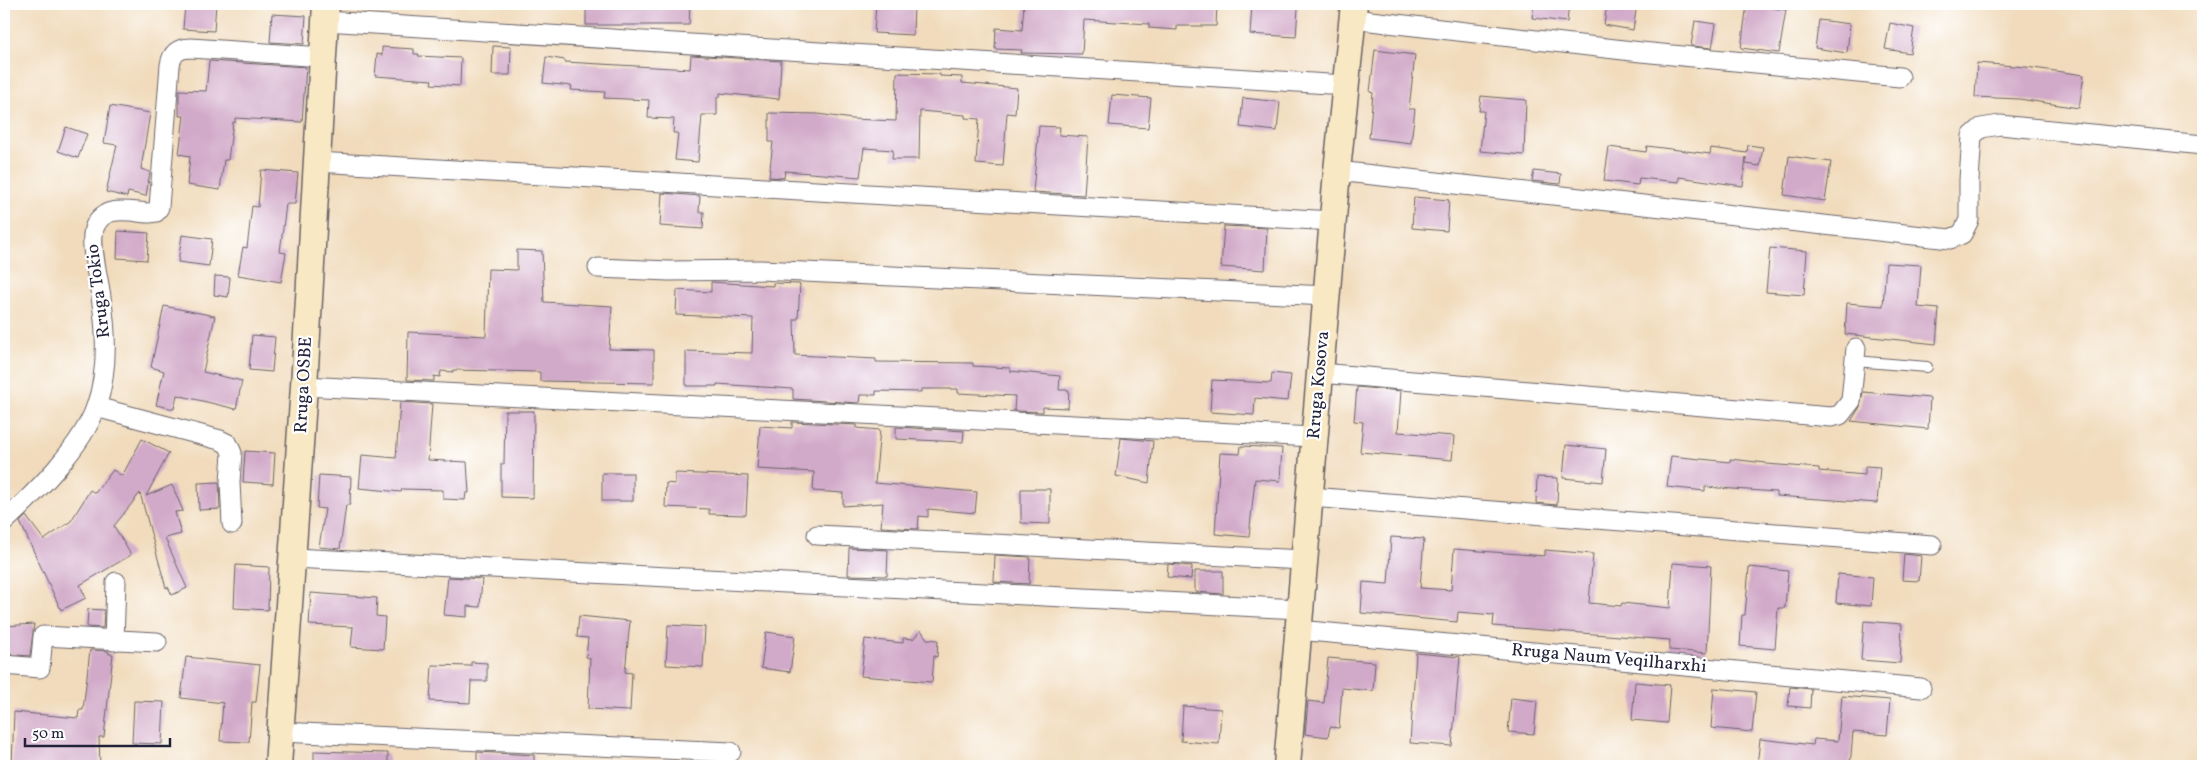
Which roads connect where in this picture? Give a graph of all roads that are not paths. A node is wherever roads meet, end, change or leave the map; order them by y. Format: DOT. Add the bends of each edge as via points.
graph roads {
  1 [pos="1354,11"];
  2 [pos="326,12"];
  3 [pos="323,57"];
  4 [pos="1900,77"];
  5 [pos="1345,85"];
  6 [pos="2203,145"];
  7 [pos="317,162"];
  8 [pos="1337,171"];
  9 [pos="1333,221"];
  10 [pos="598,268"];
  11 [pos="1327,296"];
  12 [pos="1855,354"];
  13 [pos="1927,367"];
  14 [pos="1320,373"];
  15 [pos="304,386"];
  16 [pos="96,407"];
  17 [pos="1314,436"];
  18 [pos="1310,497"];
  19 [pos="4,522"];
  20 [pos="232,524"];
  21 [pos="817,535"];
  22 [pos="1932,545"];
  23 [pos="293,558"];
  24 [pos="1304,560"];
  25 [pos="116,582"];
  26 [pos="1299,620"];
  27 [pos="114,641"];
  28 [pos="157,642"];
  29 [pos="4,666"];
  30 [pos="1921,688"];
  31 [pos="280,732"];
  32 [pos="731,752"];
  33 [pos="278,766"];
  34 [pos="1287,766"];
  1 -- 4 [label="street" via="1641,52"];
  1 -- 5 [label="street, Rruga Kosova"];
  2 -- 3 [label="street, Rruga OSBE"];
  2 -- 5 [label="street"];
  3 -- 7 [label="street, Rruga OSBE"];
  3 -- 16 [label="street, Rruga Tokio" via="191,48 174,54 170,65 159,207 156,212 149,213 108,212 100,217 92,236 106,344"];
  5 -- 8 [label="street, Rruga Kosova"];
  6 -- 8 [label="street" via="2000,125 1981,128 1972,136 1969,220 1962,234 1950,239"];
  7 -- 9 [label="street"];
  7 -- 15 [label="street, Rruga OSBE"];
  8 -- 9 [label="street, Rruga Kosova"];
  9 -- 11 [label="street, Rruga Kosova"];
  10 -- 11 [label="street" via="669,272 760,270"];
  11 -- 14 [label="street, Rruga Kosova"];
  12 -- 13 [label="lane"];
  12 -- 14 [label="street" via="1851,401 1840,415 1831,417"];
  14 -- 17 [label="street, Rruga Kosova"];
  15 -- 17 [label="street"];
  15 -- 23 [label="street, Rruga OSBE"];
  16 -- 19 [label="street, Rruga Tokio" via="56,470"];
  16 -- 20 [label="street" via="228,444 232,454"];
  17 -- 18 [label="street, Rruga Kosova"];
  18 -- 22 [label="street"];
  18 -- 24 [label="street, Rruga Kosova"];
  21 -- 24 [label="street"];
  23 -- 26 [label="street, Rruga Naum Veqilharxhi"];
  23 -- 31 [label="street, Rruga OSBE"];
  24 -- 26 [label="street, Rruga Kosova"];
  25 -- 27 [label="street"];
  26 -- 30 [label="street, Rruga Naum Veqilharxhi"];
  26 -- 34 [label="street, Rruga Kosova"];
  27 -- 28 [label="street"];
  27 -- 29 [label="street" via="42,636 40,668"];
  31 -- 32 [label="street"];
  31 -- 33 [label="street, Rruga OSBE"];
}
